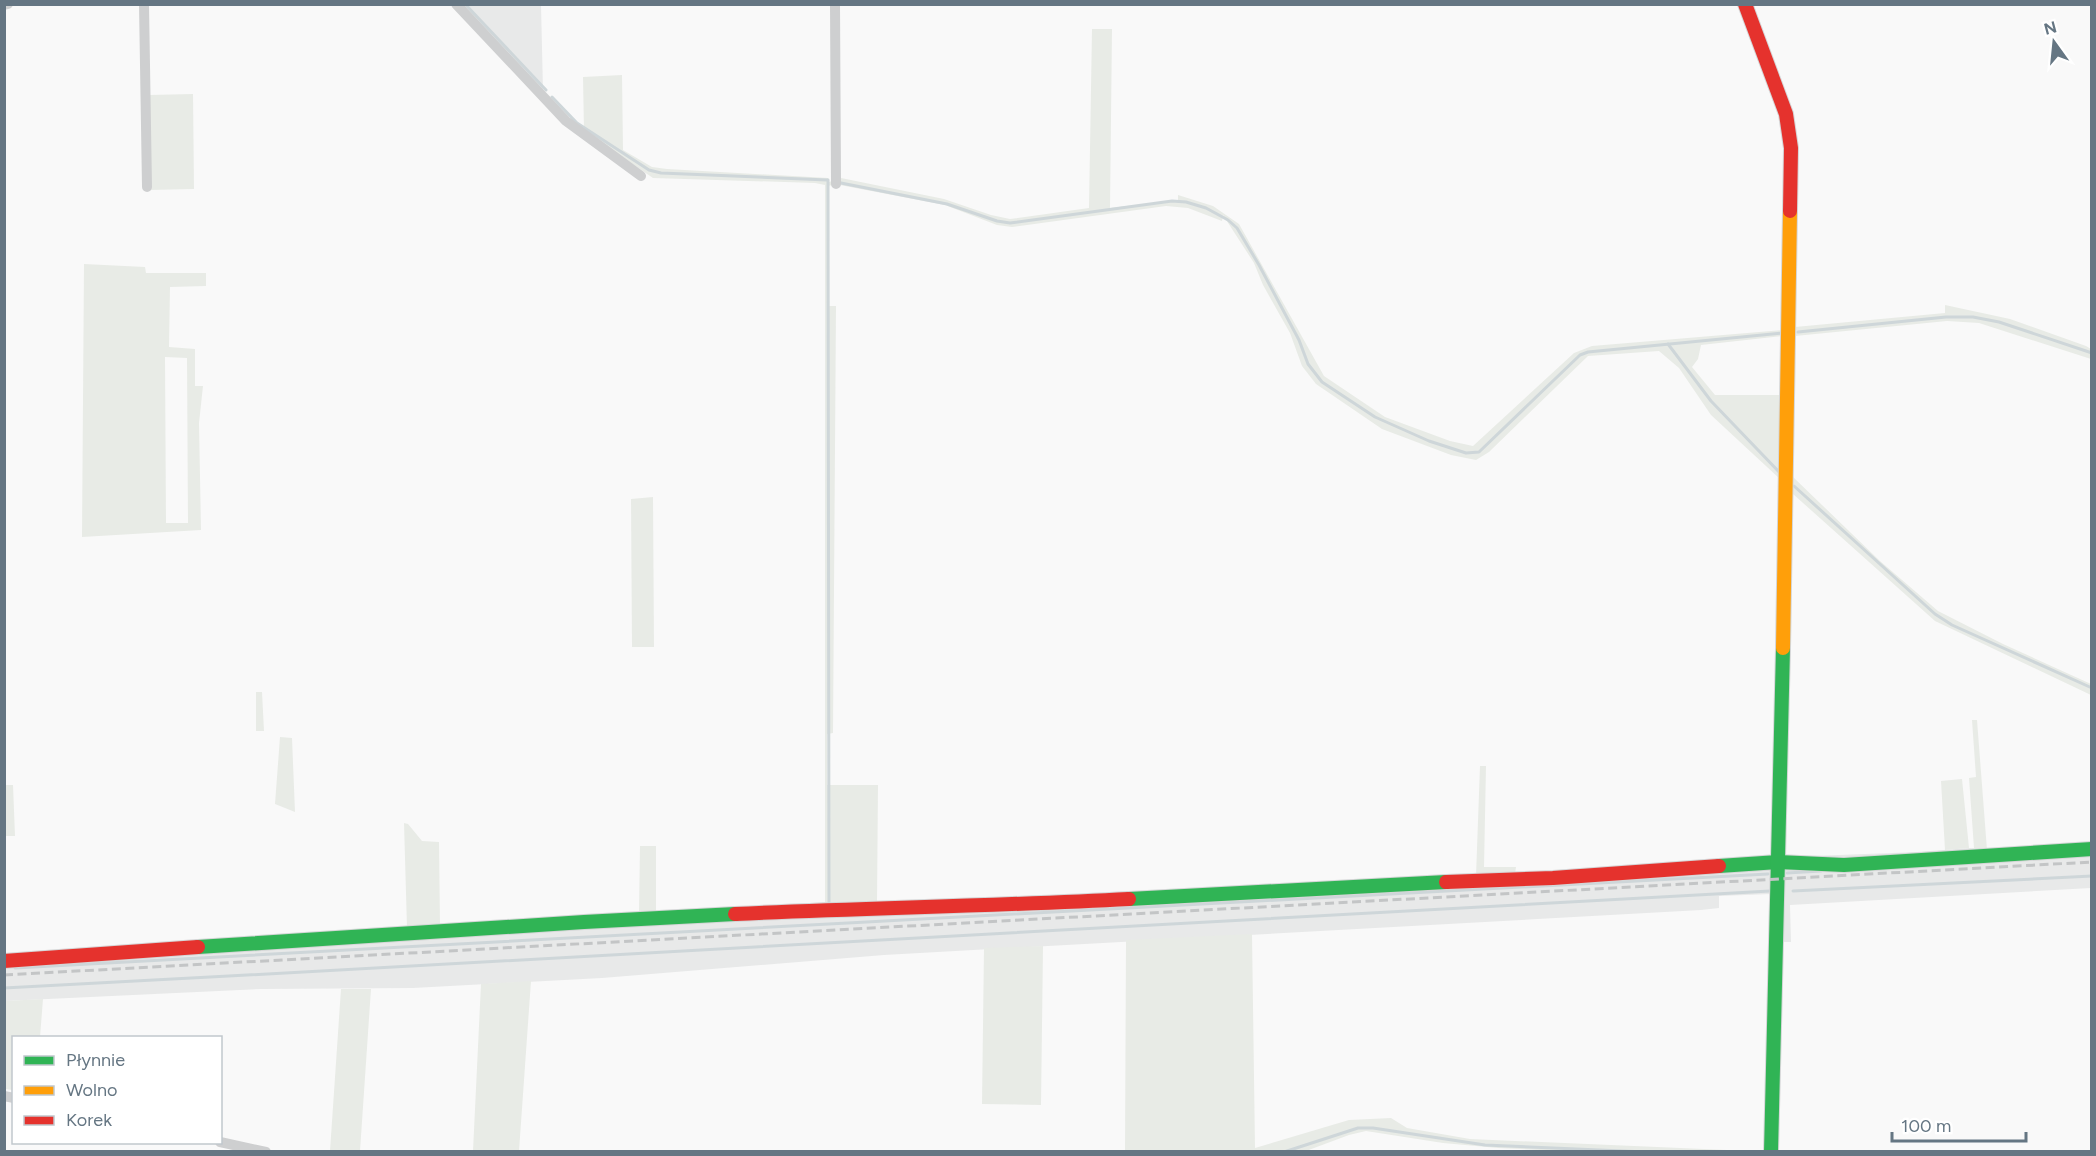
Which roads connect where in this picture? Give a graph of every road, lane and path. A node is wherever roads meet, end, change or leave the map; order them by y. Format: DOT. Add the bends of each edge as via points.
graph roads {
  1 [pos="144,4"];
  2 [pos="456,4"];
  3 [pos="835,4"];
  4 [pos="1745,4"];
  5 [pos="641,176"];
  6 [pos="836,184"];
  7 [pos="147,187"];
  8 [pos="2091,849"];
  9 [pos="1778,862"];
  10 [pos="4,961"];
  11 [pos="222,1142"];
  12 [pos="253,1150"];
  13 [pos="266,1152"];
  14 [pos="1771,1152"];
  1 -- 7 [label="street"];
  2 -- 5 [label="street" via="566,121"];
  3 -- 6 [label="street"];
  4 -- 9 [label="street" via="1786,114 1791,148"];
  8 -- 9 [label="street" via="1844,865"];
  9 -- 10 [label="street" via="1553,878 554,924"];
  9 -- 14 [label="street"];
  11 -- 12 [label="street"];
  12 -- 13 [label="street"];
}
